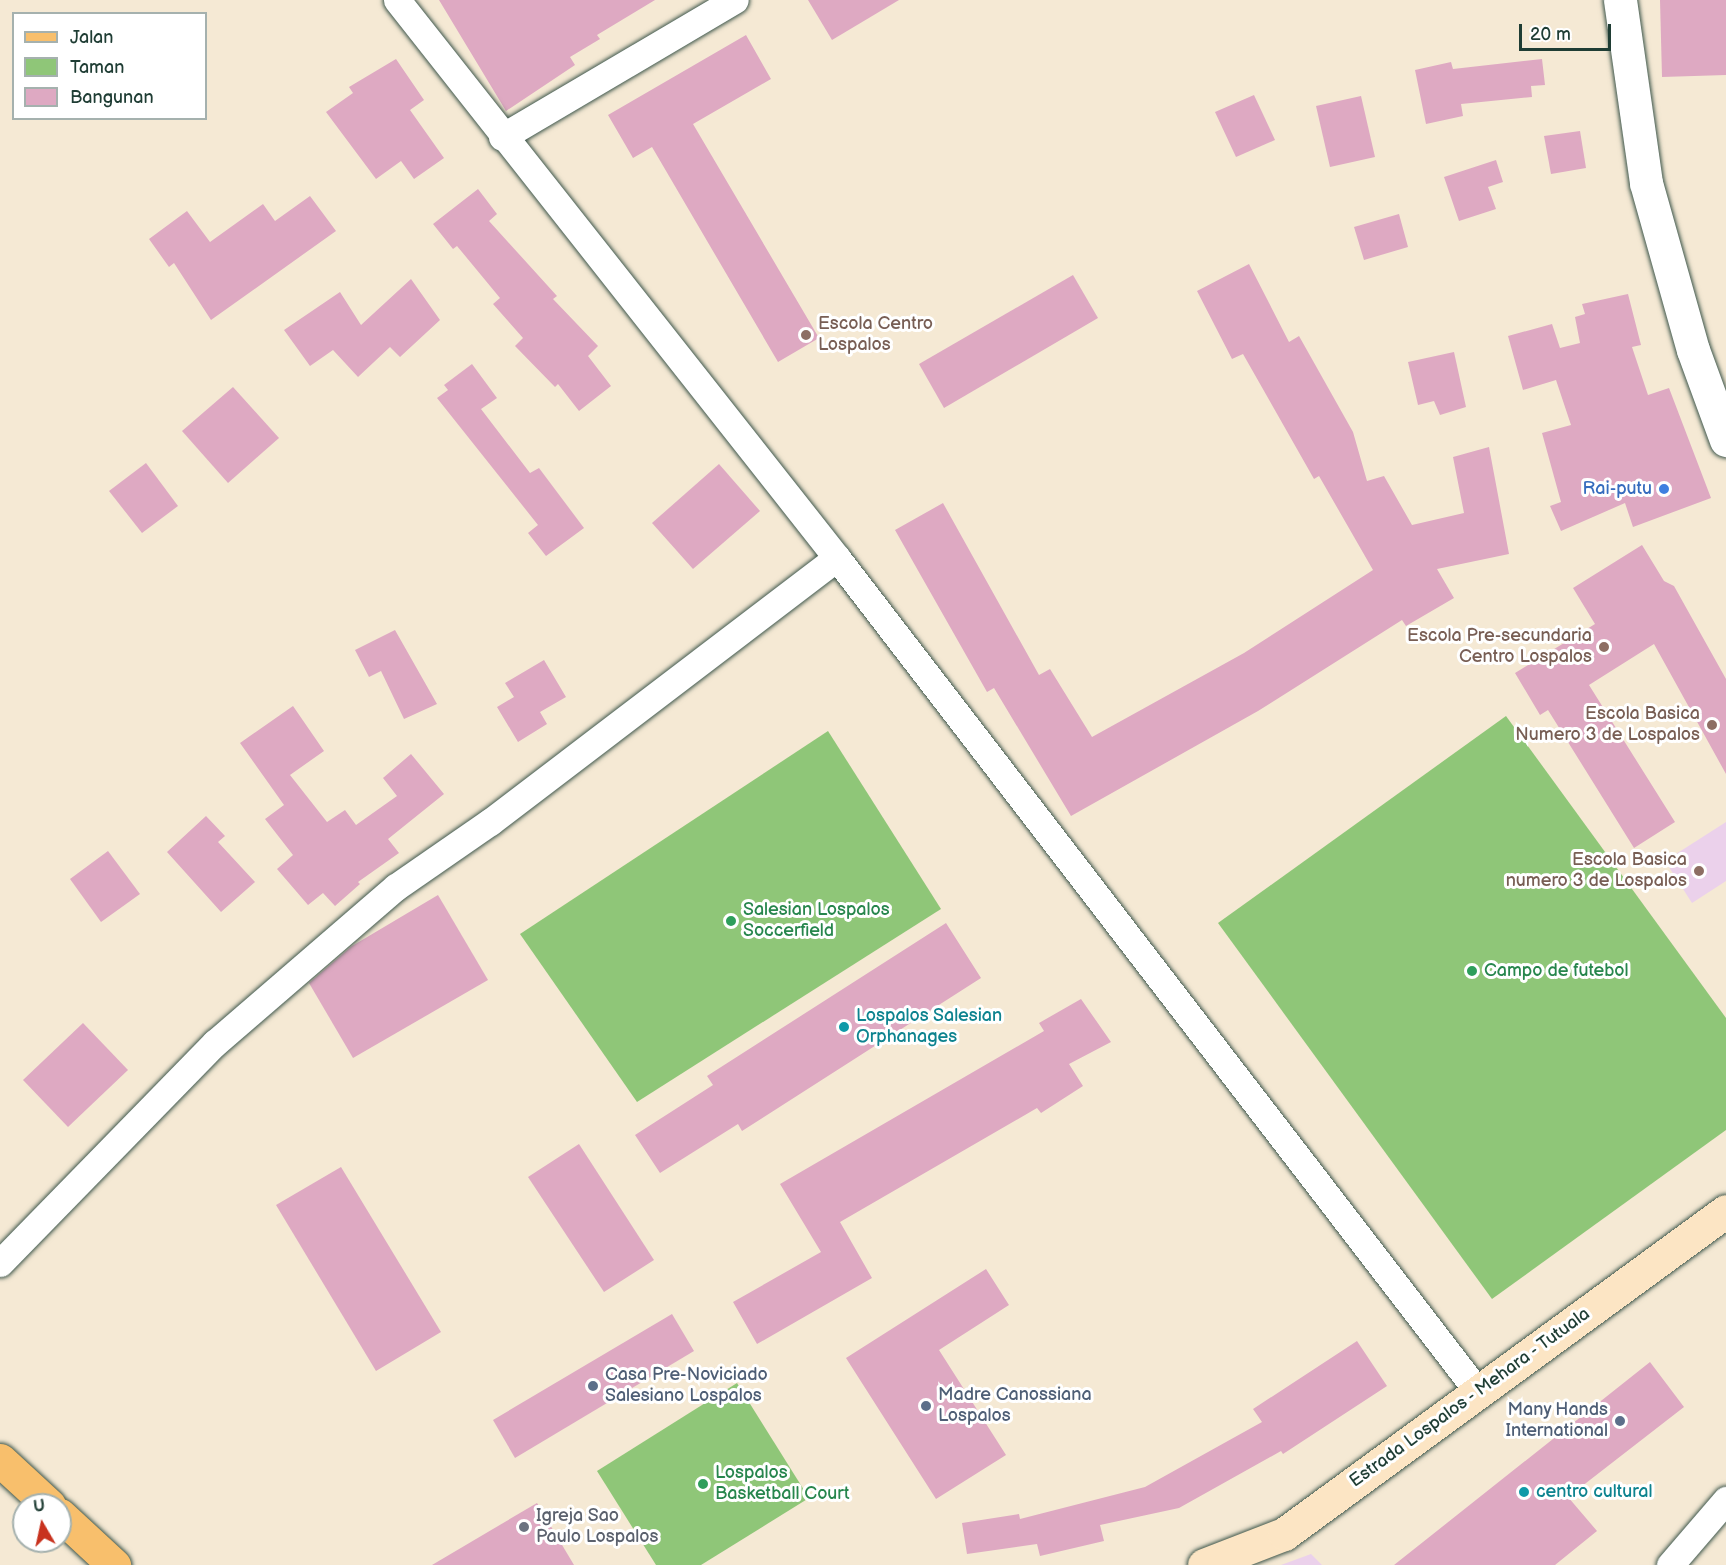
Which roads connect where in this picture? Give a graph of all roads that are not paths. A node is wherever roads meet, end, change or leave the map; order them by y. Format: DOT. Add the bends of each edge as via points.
graph roads {
  1 [pos="397,0"];
  2 [pos="735,0"];
  3 [pos="1620,0"];
  4 [pos="502,137"];
  5 [pos="1726,440"];
  6 [pos="837,558"];
  7 [pos="1726,1211"];
  8 [pos="0,1263"];
  9 [pos="1479,1392"];
  10 [pos="0,1460"];
  11 [pos="36,1493"];
  12 [pos="1726,1500"];
  13 [pos="72,1526"];
  14 [pos="114,1565"];
  15 [pos="1204,1565"];
  16 [pos="1670,1565"];
  1 -- 4 [label="street"];
  2 -- 4 [label="street"];
  3 -- 5 [label="street" via="1646,183 1693,350"];
  4 -- 6 [label="street"];
  6 -- 8 [label="street" via="490,822 396,887 215,1042"];
  6 -- 9 [label="street"];
  7 -- 9 [label="main road, Estrada Lospalos - Mehara - Tutuala"];
  9 -- 15 [label="main road, Estrada Lospalos - Mehara - Tutuala" via="1284,1534"];
  10 -- 11 [label="main road"];
  12 -- 16 [label="street"];
  13 -- 14 [label="main road"];
}
